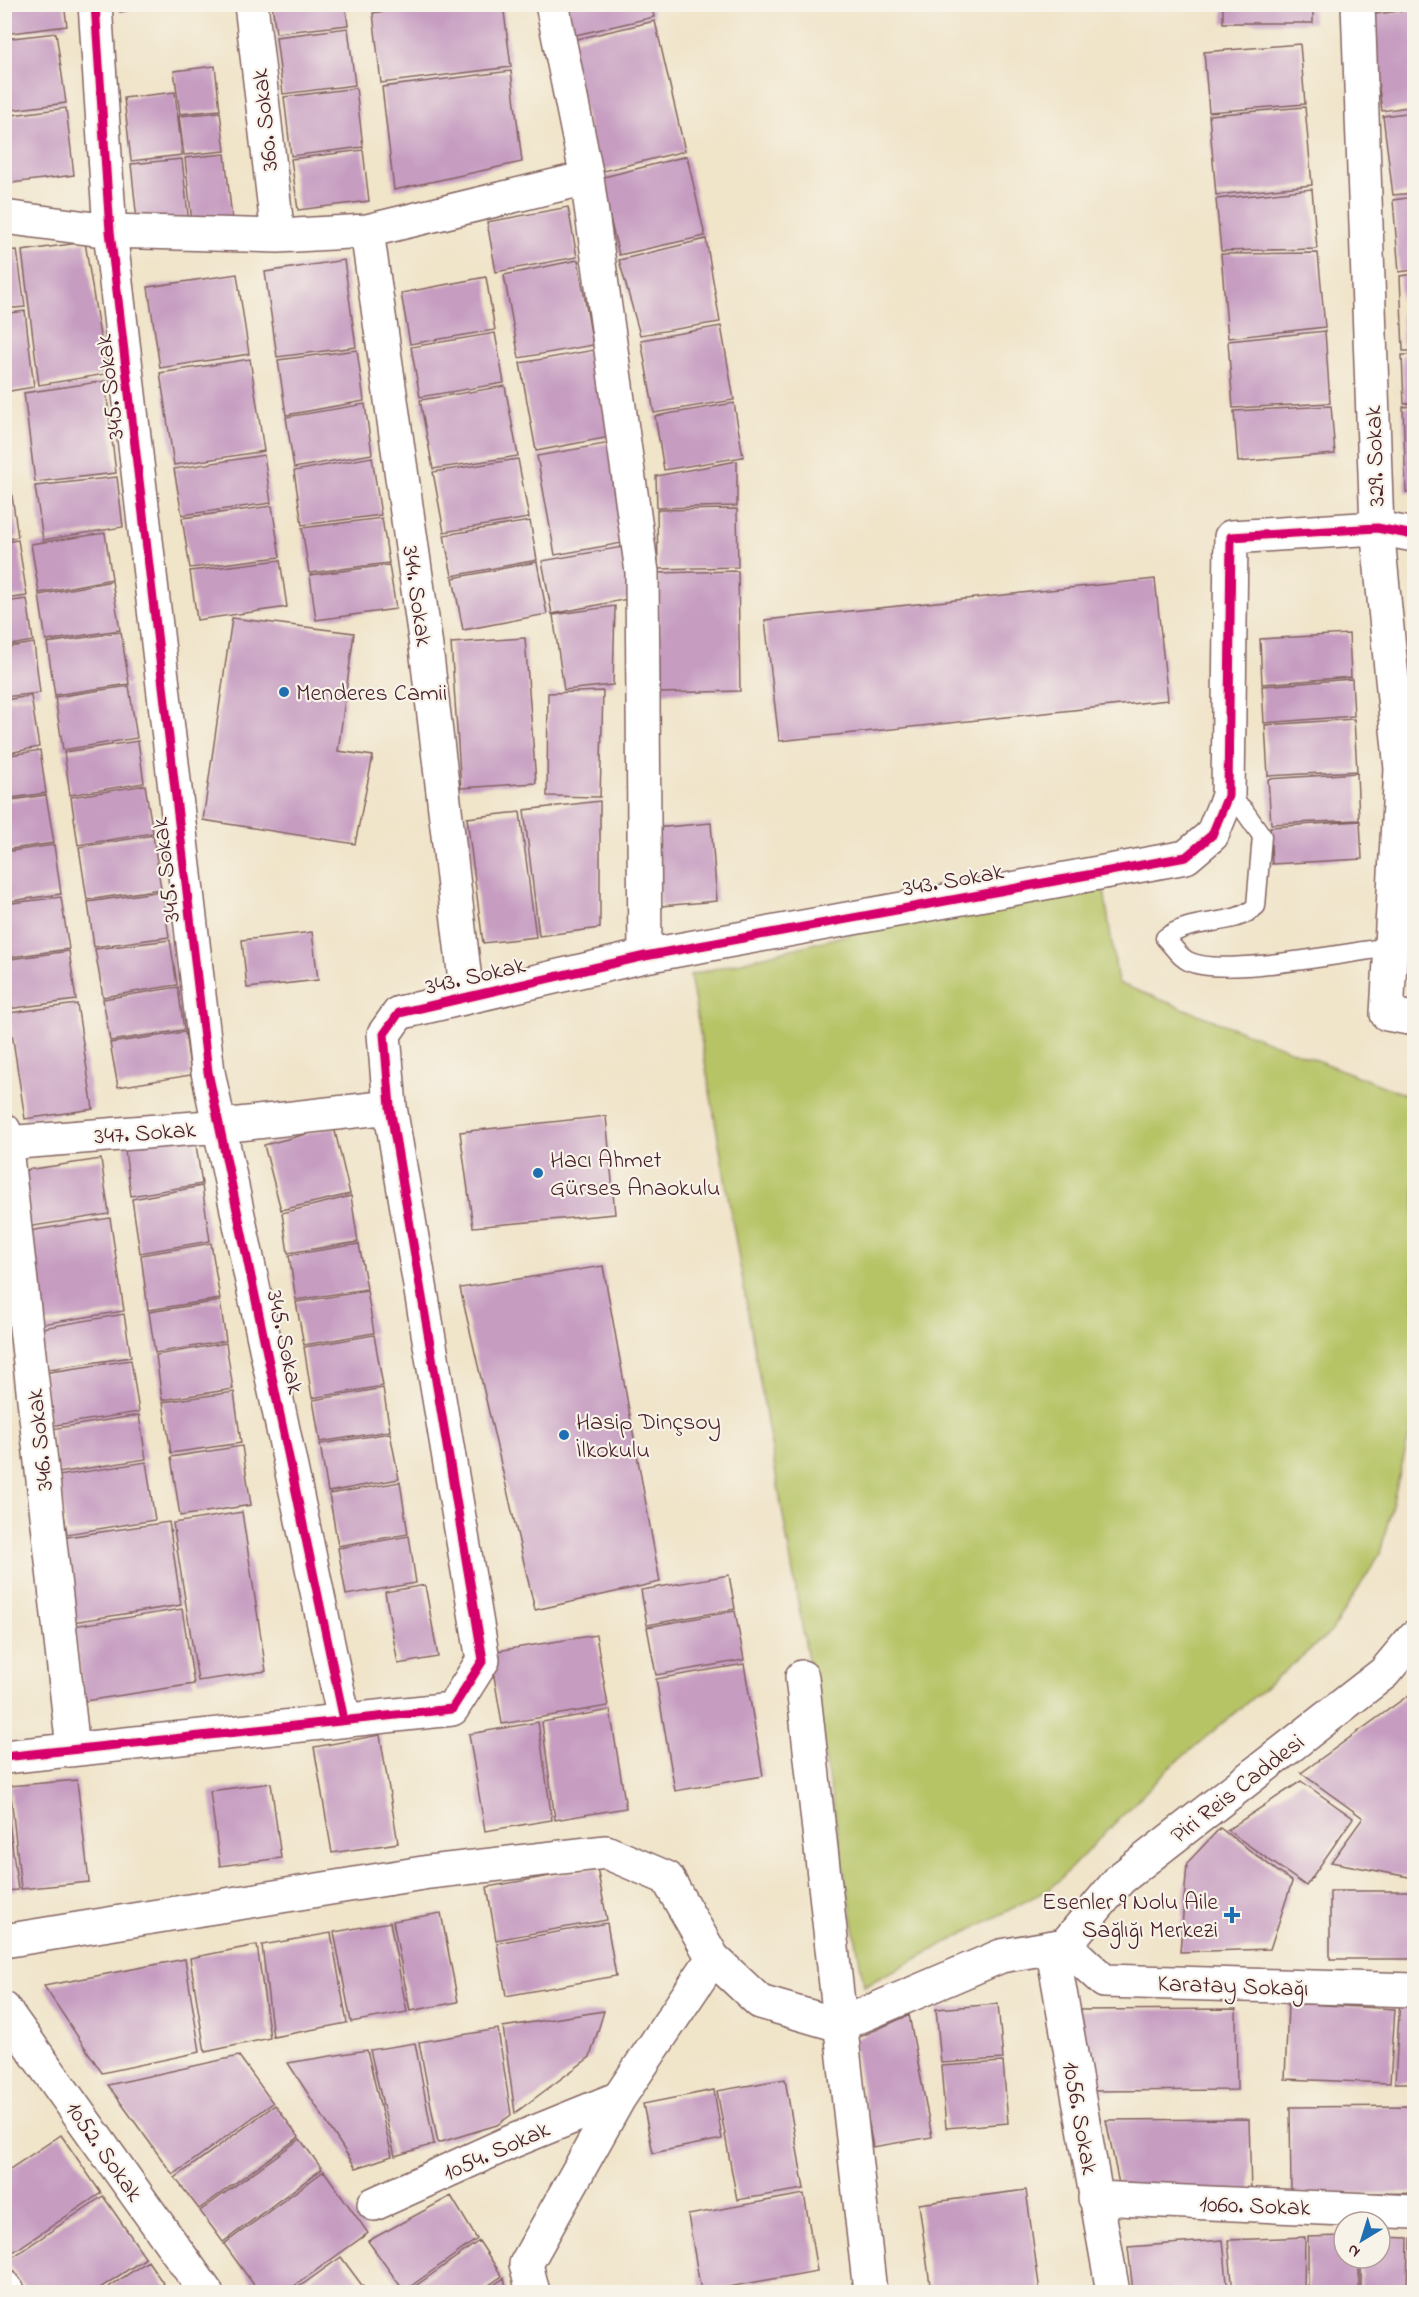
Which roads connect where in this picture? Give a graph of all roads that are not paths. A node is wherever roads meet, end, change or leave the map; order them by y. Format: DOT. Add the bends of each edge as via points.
graph roads {
  1 [pos="94,4"];
  2 [pos="251,4"];
  3 [pos="552,4"];
  4 [pos="1358,4"];
  5 [pos="587,178"];
  6 [pos="4,217"];
  7 [pos="110,231"];
  8 [pos="367,231"];
  9 [pos="278,237"];
  10 [pos="1377,528"];
  11 [pos="1414,535"];
  12 [pos="1408,771"];
  13 [pos="1228,796"];
  14 [pos="1391,947"];
  15 [pos="645,956"];
  16 [pos="467,997"];
  17 [pos="1401,1016"];
  18 [pos="390,1107"];
  19 [pos="221,1126"];
  20 [pos="5,1136"];
  21 [pos="1414,1637"];
  22 [pos="802,1677"];
  23 [pos="344,1720"];
  24 [pos="73,1749"];
  25 [pos="4,1757"];
  26 [pos="4,1941"];
  27 [pos="1065,1945"];
  28 [pos="713,1958"];
  29 [pos="1414,1990"];
  30 [pos="4,2009"];
  31 [pos="839,2025"];
  32 [pos="619,2098"];
  33 [pos="1095,2198"];
  34 [pos="375,2204"];
  35 [pos="1414,2212"];
  36 [pos="4,2287"];
  37 [pos="8,2292"];
  38 [pos="206,2292"];
  39 [pos="533,2292"];
  40 [pos="870,2292"];
  41 [pos="1113,2292"];
  1 -- 7 [label="street, 345. Sokak"];
  2 -- 9 [label="street, 360. Sokak"];
  3 -- 5 [label="street"];
  4 -- 10 [label="street, 329. Sokak"];
  5 -- 8 [label="street"];
  5 -- 15 [label="street" via="642,572"];
  6 -- 7 [label="street"];
  7 -- 9 [label="street"];
  7 -- 19 [label="street, 345. Sokak" via="208,1072"];
  8 -- 9 [label="street"];
  8 -- 16 [label="street, 344. Sokak" via="425,639"];
  10 -- 11 [label="street"];
  10 -- 12 [label="street, 329. Sokak"];
  10 -- 13 [label="street, 343. Sokak" via="1231,537"];
  12 -- 14 [label="street, 329. Sokak"];
  13 -- 14 [label="lane" via="1243,809 1262,836 1256,906 1246,916 1179,928 1165,938 1186,961 1233,968"];
  13 -- 15 [label="street, 343. Sokak" via="1212,835 1186,857"];
  14 -- 17 [label="street, 329. Sokak"];
  15 -- 16 [label="street, 343. Sokak"];
  16 -- 18 [label="street, 343. Sokak" via="399,1013 384,1034"];
  18 -- 19 [label="street, 347. Sokak"];
  18 -- 23 [label="street" via="483,1660 452,1709"];
  19 -- 20 [label="street, 347. Sokak"];
  19 -- 23 [label="street, 345. Sokak"];
  20 -- 24 [label="street, 346. Sokak"];
  21 -- 27 [label="street, Piri Reis Caddesi" via="1384,1673 1120,1879"];
  22 -- 31 [label="street"];
  23 -- 24 [label="street"];
  24 -- 25 [label="street"];
  26 -- 28 [label="street" via="429,1872 606,1852 667,1878"];
  27 -- 29 [label="street, Karatay Sokağı" via="1104,1981"];
  27 -- 31 [label="street" via="1002,1956"];
  27 -- 33 [label="street, 1056. Sokak" via="1055,1963"];
  28 -- 31 [label="street" via="760,2002"];
  28 -- 32 [label="street"];
  30 -- 38 [label="street, 1052. Sokak"];
  31 -- 40 [label="street"];
  32 -- 34 [label="street, 1054. Sokak"];
  32 -- 39 [label="street" via="526,2264"];
  33 -- 35 [label="street, 1060. Sokak"];
  33 -- 41 [label="street, 1056. Sokak"];
  36 -- 37 [label="street"];
}
